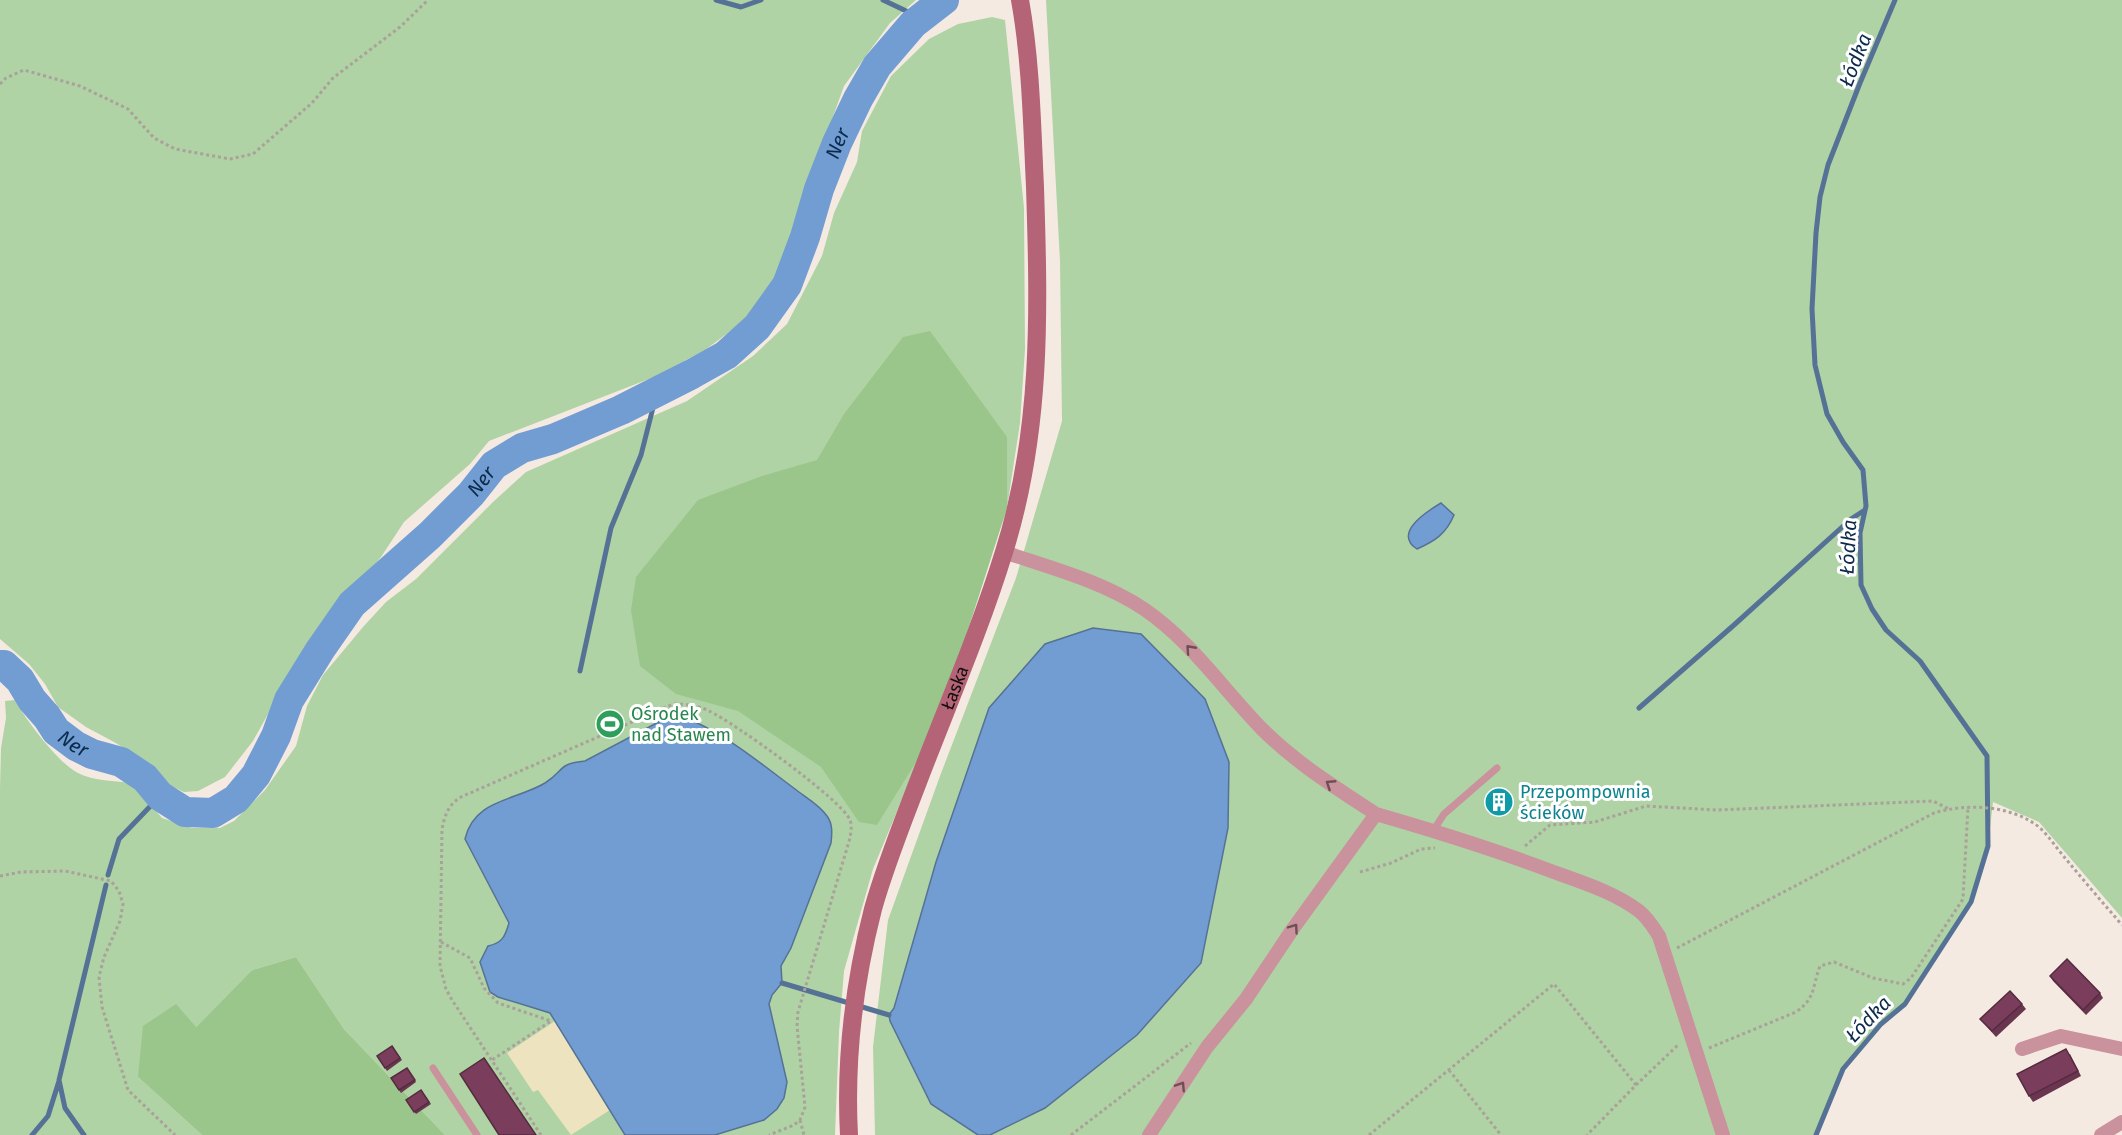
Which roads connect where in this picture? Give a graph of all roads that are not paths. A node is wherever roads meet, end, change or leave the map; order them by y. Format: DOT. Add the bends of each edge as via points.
graph roads {
  1 [pos="1022,8"];
  2 [pos="1004,552"];
  3 [pos="1497,768"];
  4 [pos="1376,814"];
  5 [pos="1433,831"];
  6 [pos="2022,1049"];
  7 [pos="2122,1049"];
  8 [pos="433,1068"];
  9 [pos="2122,1122"];
  10 [pos="477,1135"];
  11 [pos="849,1135"];
  12 [pos="1149,1135"];
  13 [pos="1723,1135"];
  14 [pos="2101,1135"];
  1 -- 2 [label="main road, Łaska" via="1031,101 1036,377 1022,484"];
  4 -- 2 [label="street, one-way" via="1291,756 1183,641 1143,609 1114,591"];
  2 -- 11 [label="main road, Łaska" via="874,908 852,1028"];
  3 -- 5 [label="lane" via="1444,814"];
  4 -- 5 [label="street"];
  12 -- 4 [label="street, one-way" via="1207,1047 1246,999"];
  5 -- 13 [label="street" via="1482,845 1614,896 1651,923 1659,936"];
  6 -- 7 [label="street" via="2061,1036"];
  8 -- 10 [label="lane"];
  9 -- 14 [label="street"];
}
